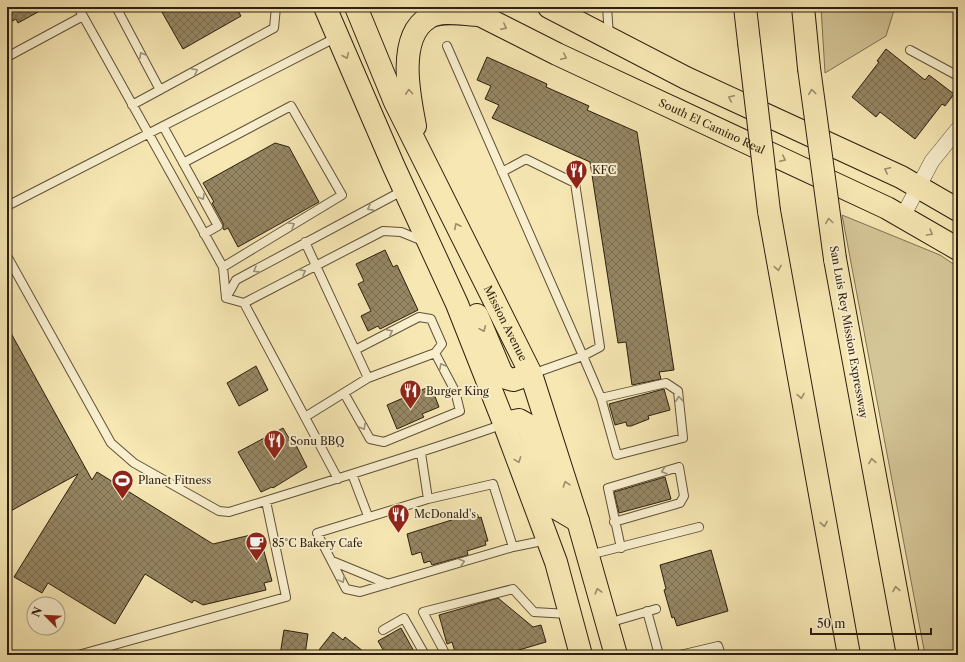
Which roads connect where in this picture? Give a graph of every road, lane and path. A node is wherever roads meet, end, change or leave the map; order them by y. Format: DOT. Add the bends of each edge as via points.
graph roads {
  1 [pos="78,7"];
  2 [pos="116,7"];
  3 [pos="276,7"];
  4 [pos="325,7"];
  5 [pos="356,7"];
  6 [pos="549,7"];
  7 [pos="607,7"];
  8 [pos="745,7"];
  9 [pos="803,7"];
  10 [pos="472,11"];
  11 [pos="83,16"];
  12 [pos="338,36"];
  13 [pos="609,37"];
  14 [pos="447,46"];
  15 [pos="910,50"];
  16 [pos="7,58"];
  17 [pos="958,76"];
  18 [pos="160,90"];
  19 [pos="132,105"];
  20 [pos="163,126"];
  21 [pos="958,129"];
  22 [pos="148,134"];
  23 [pos="422,158"];
  24 [pos="182,163"];
  25 [pos="502,172"];
  26 [pos="917,186"];
  27 [pos="404,190"];
  28 [pos="7,206"];
  29 [pos="958,210"];
  30 [pos="903,216"];
  31 [pos="204,234"];
  32 [pos="305,242"];
  33 [pos="430,245"];
  34 [pos="958,249"];
  35 [pos="7,256"];
  36 [pos="475,261"];
  37 [pos="317,265"];
  38 [pos="222,267"];
  39 [pos="226,298"];
  40 [pos="244,303"];
  41 [pos="457,304"];
  42 [pos="355,350"];
  43 [pos="434,353"];
  44 [pos="583,356"];
  45 [pos="531,374"];
  46 [pos="368,378"];
  47 [pos="344,393"];
  48 [pos="601,398"];
  49 [pos="305,417"];
  50 [pos="504,424"];
  51 [pos="421,453"];
  52 [pos="352,474"];
  53 [pos="338,479"];
  54 [pos="428,499"];
  55 [pos="266,501"];
  56 [pos="368,516"];
  57 [pos="578,521"];
  58 [pos="614,522"];
  59 [pos="699,527"];
  60 [pos="547,540"];
  61 [pos="513,547"];
  62 [pos="621,548"];
  63 [pos="588,555"];
  64 [pos="332,561"];
  65 [pos="388,584"];
  66 [pos="656,609"];
  67 [pos="647,611"];
  68 [pos="568,614"];
  69 [pos="607,623"];
  70 [pos="383,630"];
  71 [pos="78,655"];
  72 [pos="425,655"];
  73 [pos="446,655"];
  74 [pos="581,655"];
  75 [pos="616,655"];
  76 [pos="659,655"];
  77 [pos="680,655"];
  78 [pos="721,655"];
  79 [pos="849,655"];
  80 [pos="908,655"];
  1 -- 11 [label="lane"];
  18 -- 2 [label="lane, one-way"];
  18 -- 3 [label="lane, one-way" via="274,28"];
  4 -- 12 [label="main road"];
  5 -- 23 [label="main road, Mission Avenue" via="395,102"];
  6 -- 13 [label="main road"];
  7 -- 13 [label="lane"];
  8 -- 79 [label="main road, one-way, bridge" via="769,211"];
  80 -- 9 [label="main road, San Luis Rey Mission Expressway, one-way, bridge" via="835,260"];
  23 -- 10 [label="main road, one-way" via="408,77 409,52 415,30 428,17"];
  10 -- 30 [label="main road, South El Camino Real, one-way" via="557,54"];
  11 -- 16 [label="lane"];
  11 -- 19 [label="lane"];
  12 -- 20 [label="lane"];
  12 -- 27 [label="main road, one-way"];
  26 -- 13 [label="main road, one-way" via="686,78"];
  14 -- 25 [label="lane"];
  15 -- 17 [label="lane"];
  18 -- 19 [label="lane"];
  19 -- 22 [label="lane"];
  20 -- 22 [label="lane"];
  20 -- 24 [label="lane"];
  21 -- 26 [label="street" via="932,161"];
  22 -- 28 [label="lane"];
  22 -- 31 [label="lane"];
  36 -- 23 [label="main road, Mission Avenue, one-way"];
  24 -- 31 [label="lane, one-way" via="218,226"];
  38 -- 24 [label="lane, one-way" via="342,195 291,106"];
  25 -- 44 [label="lane"];
  25 -- 44 [label="lane" via="526,159 575,183 600,347"];
  26 -- 29 [label="main road"];
  26 -- 30 [label="street"];
  27 -- 32 [label="lane, one-way"];
  27 -- 33 [label="main road"];
  27 -- 36 [label="main road" via="422,191 456,255"];
  30 -- 34 [label="main road, South El Camino Real, one-way"];
  31 -- 38 [label="lane"];
  32 -- 37 [label="lane"];
  32 -- 39 [label="lane, one-way" via="236,280"];
  33 -- 37 [label="lane" via="401,232 383,231"];
  33 -- 41 [label="main road"];
  35 -- 55 [label="lane" via="111,443 134,462 219,511 229,512"];
  36 -- 45 [label="main road, Mission Avenue"];
  40 -- 37 [label="lane, one-way"];
  37 -- 42 [label="lane"];
  38 -- 39 [label="lane"];
  39 -- 40 [label="lane"];
  40 -- 49 [label="lane"];
  41 -- 45 [label="main road, one-way" via="476,312 501,372 506,378 513,380"];
  41 -- 50 [label="main road"];
  42 -- 43 [label="lane, one-way" via="419,317 431,320 442,344"];
  42 -- 46 [label="lane"];
  43 -- 46 [label="lane"];
  47 -- 43 [label="lane, one-way" via="370,439 384,442 460,411 456,391"];
  44 -- 45 [label="lane"];
  44 -- 48 [label="lane"];
  57 -- 45 [label="main road, Mission Avenue, one-way"];
  46 -- 47 [label="lane"];
  47 -- 49 [label="lane"];
  48 -- 48 [label="lane, one-way" via="617,455 683,438 678,391 666,383"];
  49 -- 53 [label="lane"];
  50 -- 51 [label="lane"];
  50 -- 57 [label="main road" via="519,420 528,425 556,508"];
  50 -- 60 [label="main road, one-way"];
  51 -- 52 [label="lane"];
  51 -- 54 [label="lane"];
  52 -- 53 [label="lane"];
  52 -- 56 [label="lane"];
  53 -- 55 [label="lane"];
  54 -- 56 [label="lane"];
  54 -- 61 [label="lane" via="493,484"];
  55 -- 71 [label="lane" via="286,597"];
  56 -- 64 [label="lane" via="317,533"];
  57 -- 63 [label="main road, Mission Avenue"];
  58 -- 58 [label="lane, one-way" via="680,503 684,496 679,467 608,488"];
  58 -- 62 [label="lane"];
  59 -- 62 [label="lane"];
  60 -- 61 [label="lane"];
  60 -- 68 [label="main road" via="556,562"];
  65 -- 61 [label="lane, one-way"];
  62 -- 63 [label="lane"];
  69 -- 63 [label="main road, Mission Avenue, one-way"];
  64 -- 65 [label="lane"];
  64 -- 65 [label="lane, one-way" via="346,589 360,592"];
  66 -- 67 [label="lane"];
  67 -- 69 [label="lane"];
  67 -- 76 [label="lane"];
  68 -- 73 [label="lane" via="534,612 513,589 423,612"];
  68 -- 74 [label="main road"];
  69 -- 75 [label="main road, Mission Avenue"];
  70 -- 72 [label="lane" via="404,618"];
  77 -- 78 [label="lane" via="718,646"];
}
